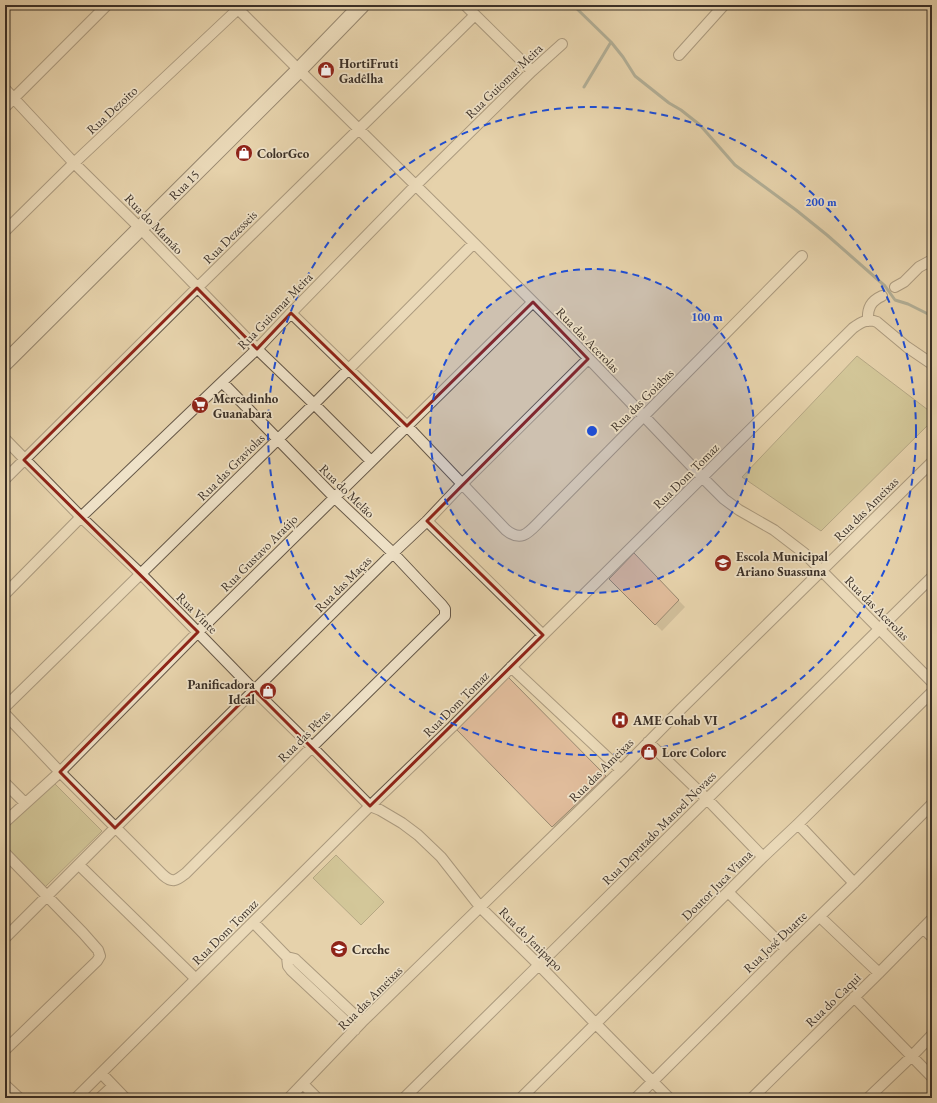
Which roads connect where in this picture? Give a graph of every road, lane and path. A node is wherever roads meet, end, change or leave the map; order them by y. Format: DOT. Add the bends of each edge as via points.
graph roads {
  1 [pos="107,5"];
  2 [pos="362,5"];
  3 [pos="465,5"];
  4 [pos="724,5"];
  5 [pos="236,7"];
  6 [pos="475,15"];
  7 [pos="562,44"];
  8 [pos="679,55"];
  9 [pos="299,70"];
  10 [pos="532,71"];
  11 [pos="5,90"];
  12 [pos="14,98"];
  13 [pos="5,107"];
  14 [pos="359,128"];
  15 [pos="74,163"];
  16 [pos="416,185"];
  17 [pos="140,228"];
  18 [pos="5,231"];
  19 [pos="474,243"];
  20 [pos="802,256"];
  21 [pos="932,260"];
  22 [pos="895,287"];
  23 [pos="197,288"];
  24 [pos="882,296"];
  25 [pos="533,302"];
  26 [pos="291,313"];
  27 [pos="868,320"];
  28 [pos="257,349"];
  29 [pos="588,359"];
  30 [pos="5,363"];
  31 [pos="932,364"];
  32 [pos="348,369"];
  33 [pos="222,382"];
  34 [pos="314,404"];
  35 [pos="644,416"];
  36 [pos="407,426"];
  37 [pos="5,439"];
  38 [pos="278,439"];
  39 [pos="24,460"];
  40 [pos="371,461"];
  41 [pos="932,462"];
  42 [pos="703,478"];
  43 [pos="5,479"];
  44 [pos="462,484"];
  45 [pos="334,497"];
  46 [pos="81,517"];
  47 [pos="427,521"];
  48 [pos="393,553"];
  49 [pos="822,571"];
  50 [pos="141,574"];
  51 [pos="932,577"];
  52 [pos="5,594"];
  53 [pos="442,620"];
  54 [pos="880,629"];
  55 [pos="198,632"];
  56 [pos="543,635"];
  57 [pos="511,667"];
  58 [pos="932,682"];
  59 [pos="254,690"];
  60 [pos="932,692"];
  61 [pos="5,707"];
  62 [pos="5,714"];
  63 [pos="648,742"];
  64 [pos="312,746"];
  65 [pos="621,770"];
  66 [pos="60,772"];
  67 [pos="5,783"];
  68 [pos="707,799"];
  69 [pos="25,804"];
  70 [pos="932,804"];
  71 [pos="370,806"];
  72 [pos="5,822"];
  73 [pos="798,824"];
  74 [pos="115,828"];
  75 [pos="5,852"];
  76 [pos="763,857"];
  77 [pos="79,865"];
  78 [pos="854,883"];
  79 [pos="728,892"];
  80 [pos="47,896"];
  81 [pos="481,908"];
  82 [pos="820,917"];
  83 [pos="932,919"];
  84 [pos="253,922"];
  85 [pos="923,928"];
  86 [pos="932,937"];
  87 [pos="5,938"];
  88 [pos="786,949"];
  89 [pos="287,957"];
  90 [pos="539,965"];
  91 [pos="878,973"];
  92 [pos="196,979"];
  93 [pos="854,997"];
  94 [pos="362,1022"];
  95 [pos="596,1024"];
  96 [pos="355,1030"];
  97 [pos="932,1035"];
  98 [pos="5,1050"];
  99 [pos="912,1056"];
  100 [pos="101,1073"];
  101 [pos="932,1077"];
  102 [pos="652,1081"];
  103 [pos="303,1084"];
  104 [pos="5,1085"];
  105 [pos="113,1086"];
  106 [pos="19,1098"];
  107 [pos="76,1098"];
  108 [pos="100,1098"];
  109 [pos="125,1098"];
  110 [pos="289,1098"];
  111 [pos="317,1098"];
  112 [pos="404,1098"];
  113 [pos="521,1098"];
  114 [pos="636,1098"];
  115 [pos="669,1098"];
  116 [pos="752,1098"];
  117 [pos="868,1098"];
  1 -- 12 [label="street"];
  2 -- 9 [label="main road, Rua 15"];
  3 -- 6 [label="street"];
  4 -- 8 [label="street"];
  5 -- 9 [label="street, Rua das Acerolas"];
  5 -- 15 [label="street, Rua Dezoito"];
  6 -- 10 [label="street"];
  6 -- 14 [label="street, Rua Dezesseis"];
  7 -- 10 [label="street, Rua Guiomar Meira"];
  9 -- 14 [label="street, Rua das Acerolas"];
  9 -- 17 [label="main road, Rua 15"];
  10 -- 16 [label="street, Rua Guiomar Meira"];
  11 -- 12 [label="street, Rua do Mamão"];
  12 -- 13 [label="street"];
  12 -- 15 [label="street, Rua do Mamão"];
  14 -- 16 [label="street, Rua das Acerolas"];
  14 -- 23 [label="street, Rua Dezesseis"];
  15 -- 17 [label="street, Rua do Mamão"];
  15 -- 18 [label="street, Rua Dezoito"];
  16 -- 19 [label="street, Rua das Acerolas"];
  16 -- 26 [label="street, Rua Guiomar Meira"];
  17 -- 23 [label="street, Rua do Mamão"];
  17 -- 30 [label="main road, Rua 15"];
  19 -- 25 [label="street, Rua das Acerolas"];
  19 -- 32 [label="street, Rua das Graviolas"];
  20 -- 35 [label="street, Rua das Goiabas"];
  21 -- 22 [label="street" via="919,267"];
  23 -- 28 [label="street, Rua do Mamão"];
  23 -- 39 [label="street, Rua Dezesseis"];
  24 -- 27 [label="street" via="869,306"];
  25 -- 29 [label="street, Rua das Acerolas"];
  25 -- 36 [label="street, Rua Gustavo Araújo"];
  26 -- 28 [label="street, Rua Guiomar Meira"];
  26 -- 32 [label="street, Rua das Goiabas"];
  27 -- 31 [label="street" via="877,322"];
  27 -- 42 [label="street, Rua Dom Tomaz" via="853,328"];
  28 -- 33 [label="street, Rua Guiomar Meira"];
  28 -- 34 [label="street, Rua do Mamão"];
  29 -- 35 [label="street, Rua das Acerolas"];
  29 -- 44 [label="street, Rua das Maças"];
  32 -- 34 [label="street, Rua das Graviolas"];
  32 -- 36 [label="street, Rua das Goiabas"];
  33 -- 38 [label="street, Rua do Melão"];
  33 -- 46 [label="street, Rua Guiomar Meira"];
  34 -- 38 [label="street, Rua das Graviolas"];
  34 -- 40 [label="street, Rua do Mamão"];
  35 -- 42 [label="street, Rua das Acerolas"];
  35 -- 44 [label="street, Rua das Goiabas" via="524,535 518,537 511,534"];
  36 -- 40 [label="street, Rua Gustavo Araújo"];
  36 -- 44 [label="street, Rua das Goiabas"];
  37 -- 39 [label="street, Rua Vinte"];
  38 -- 45 [label="street, Rua do Melão"];
  38 -- 50 [label="street, Rua das Graviolas"];
  39 -- 43 [label="street, Rua Dezesseis"];
  39 -- 46 [label="street, Rua Vinte"];
  40 -- 45 [label="street, Rua Gustavo Araújo"];
  41 -- 49 [label="street, Rua das Ameixas"];
  42 -- 49 [label="street, Rua das Acerolas" via="724,499 788,540"];
  42 -- 56 [label="street, Rua Dom Tomaz"];
  44 -- 47 [label="street, Rua das Maças"];
  45 -- 48 [label="street, Rua do Melão"];
  45 -- 55 [label="street, Rua Gustavo Araújo"];
  46 -- 50 [label="street, Rua Vinte"];
  46 -- 52 [label="street, Rua Guiomar Meira"];
  47 -- 48 [label="street, Rua das Maças"];
  47 -- 56 [label="street"];
  48 -- 53 [label="street, Rua do Melão" via="445,609 446,614"];
  48 -- 59 [label="street, Rua das Maças"];
  49 -- 54 [label="street, Rua das Acerolas"];
  49 -- 63 [label="street, Rua das Ameixas"];
  50 -- 55 [label="street, Rua Vinte"];
  50 -- 61 [label="street, Rua das Graviolas"];
  51 -- 54 [label="street, Rua Deputado Manoel Novaes"];
  53 -- 64 [label="street, Rua das Pêras"];
  54 -- 58 [label="street, Rua das Acerolas"];
  54 -- 68 [label="street, Rua Deputado Manoel Novaes"];
  55 -- 59 [label="street, Rua Vinte"];
  55 -- 66 [label="street, Rua Gustavo Araújo"];
  56 -- 57 [label="street, Rua Dom Tomaz"];
  57 -- 65 [label="street"];
  57 -- 71 [label="street, Rua Dom Tomaz"];
  59 -- 64 [label="street, Rua Vinte"];
  59 -- 74 [label="street, Rua das Maças"];
  60 -- 73 [label="street, Doutor Juca Viana"];
  62 -- 66 [label="street"];
  63 -- 65 [label="street, Rua das Ameixas"];
  63 -- 68 [label="street"];
  64 -- 71 [label="street, Rua Vinte"];
  64 -- 74 [label="street, Rua das Pêras" via="180,878 174,881 167,879"];
  65 -- 81 [label="street, Rua das Ameixas"];
  66 -- 69 [label="street, Rua Gustavo Araújo"];
  66 -- 74 [label="street"];
  67 -- 69 [label="street"];
  68 -- 76 [label="street"];
  68 -- 90 [label="street, Rua Deputado Manoel Novaes"];
  69 -- 72 [label="street, Rua Gustavo Araújo"];
  70 -- 78 [label="street, Rua José Duarte"];
  71 -- 81 [label="street, Rua do Jenipapo" via="395,818 441,856"];
  71 -- 84 [label="street, Rua Dom Tomaz"];
  73 -- 76 [label="street, Doutor Juca Viana"];
  73 -- 78 [label="street"];
  74 -- 77 [label="street, Rua das Maças"];
  75 -- 80 [label="street"];
  76 -- 79 [label="street, Doutor Juca Viana"];
  77 -- 80 [label="street"];
  77 -- 92 [label="street"];
  78 -- 82 [label="street, Rua José Duarte"];
  79 -- 88 [label="street"];
  79 -- 95 [label="street, Doutor Juca Viana"];
  80 -- 87 [label="street"];
  80 -- 98 [label="street" via="83,933 100,956"];
  81 -- 90 [label="street, Rua do Jenipapo"];
  81 -- 94 [label="street, Rua das Ameixas"];
  82 -- 88 [label="street, Rua José Duarte"];
  82 -- 91 [label="street"];
  83 -- 85 [label="street, Rua do Caqui"];
  84 -- 89 [label="street"];
  84 -- 92 [label="street, Rua Dom Tomaz"];
  85 -- 86 [label="street"];
  85 -- 91 [label="street, Rua do Caqui"];
  88 -- 102 [label="street, Rua José Duarte"];
  89 -- 94 [label="street" via="295,959"];
  89 -- 96 [label="street" via="287,964 291,970"];
  90 -- 95 [label="street, Rua do Jenipapo"];
  90 -- 112 [label="street, Rua Deputado Manoel Novaes"];
  91 -- 93 [label="street, Rua do Caqui"];
  92 -- 100 [label="street, Rua Dom Tomaz"];
  93 -- 99 [label="street"];
  93 -- 116 [label="street, Rua do Caqui"];
  94 -- 96 [label="street, Rua das Ameixas"];
  95 -- 102 [label="street, Rua do Jenipapo"];
  95 -- 113 [label="street, Doutor Juca Viana"];
  96 -- 103 [label="street, Rua das Ameixas"];
  97 -- 99 [label="street"];
  99 -- 101 [label="street"];
  99 -- 117 [label="street"];
  100 -- 105 [label="street"];
  100 -- 107 [label="street, Rua Dom Tomaz"];
  102 -- 114 [label="street, Rua José Duarte"];
  102 -- 115 [label="street, Rua do Jenipapo"];
  103 -- 110 [label="street, Rua das Ameixas"];
  103 -- 111 [label="street"];
  104 -- 106 [label="street"];
  105 -- 108 [label="street"];
  105 -- 109 [label="street"];
}
